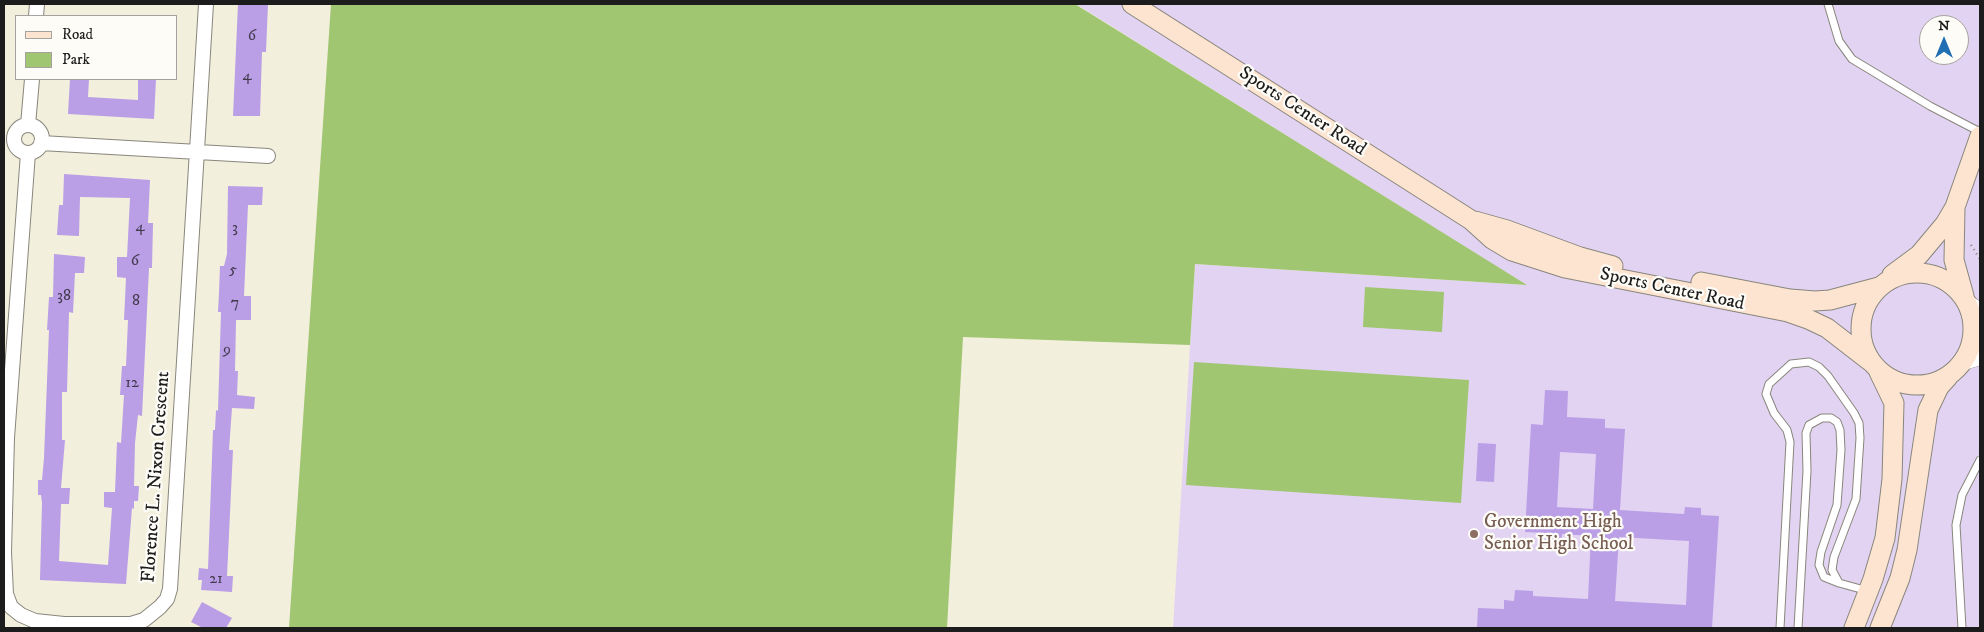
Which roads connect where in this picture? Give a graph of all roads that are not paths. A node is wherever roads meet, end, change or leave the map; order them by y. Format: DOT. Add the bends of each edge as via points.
graph roads {
  1 [pos="206,4"];
  2 [pos="1132,4"];
  3 [pos="1828,4"];
  4 [pos="32,80"];
  5 [pos="28,125"];
  6 [pos="1980,132"];
  7 [pos="1980,136"];
  8 [pos="9,139"];
  9 [pos="41,143"];
  10 [pos="196,152"];
  11 [pos="28,153"];
  12 [pos="268,156"];
  13 [pos="1955,207"];
  14 [pos="1471,220"];
  15 [pos="1883,283"];
  16 [pos="1971,305"];
  17 [pos="1965,364"];
  18 [pos="1874,366"];
  19 [pos="5,438"];
  20 [pos="1980,460"];
  21 [pos="1839,583"];
  22 [pos="1869,591"];
  23 [pos="1780,628"];
  24 [pos="1798,628"];
  25 [pos="1854,628"];
  26 [pos="1880,628"];
  27 [pos="1962,628"];
  1 -- 10 [label="street, Florence L. Nixon Crescent"];
  2 -- 14 [label="main road, Sports Center Road"];
  3 -- 6 [label="lane" via="1840,41 1852,59"];
  4 -- 5 [label="street"];
  5 -- 8 [label="street" via="18,129"];
  5 -- 9 [label="street" via="39,131"];
  7 -- 13 [label="main road"];
  8 -- 11 [label="street"];
  9 -- 10 [label="street"];
  9 -- 11 [label="street"];
  10 -- 12 [label="street"];
  10 -- 19 [label="street, Florence L. Nixon Crescent" via="170,581 167,599 152,614 131,624 55,623 35,621 12,607 4,582"];
  11 -- 19 [label="street, Florence L. Nixon Crescent"];
  13 -- 15 [label="main road" via="1919,255"];
  13 -- 16 [label="main road" via="1954,260"];
  14 -- 15 [label="main road, Sports Center Road" via="1612,265 1790,299 1830,300"];
  14 -- 18 [label="main road, Sports Center Road" via="1492,239 1535,259 1617,279 1788,312 1808,319 1827,328"];
  15 -- 16 [label="main road" via="1905,273 1928,274 1944,280"];
  15 -- 18 [label="main road" via="1869,299 1861,318 1861,338"];
  16 -- 17 [label="main road" via="1973,334"];
  17 -- 18 [label="main road" via="1936,382 1911,385 1893,380"];
  17 -- 26 [label="main road" via="1938,387 1928,410 1908,550"];
  18 -- 22 [label="main road" via="1890,391 1895,425 1885,538"];
  20 -- 27 [label="lane" via="1962,495 1956,525"];
  21 -- 22 [label="lane"];
  21 -- 23 [label="lane" via="1832,564 1856,499 1859,423 1828,376 1814,364 1798,362 1775,376 1766,394 1787,430 1790,442"];
  21 -- 24 [label="lane" via="1824,577 1819,565 1837,506 1840,450 1837,422 1822,418 1809,424 1806,433 1807,471"];
  22 -- 25 [label="main road"];
}
